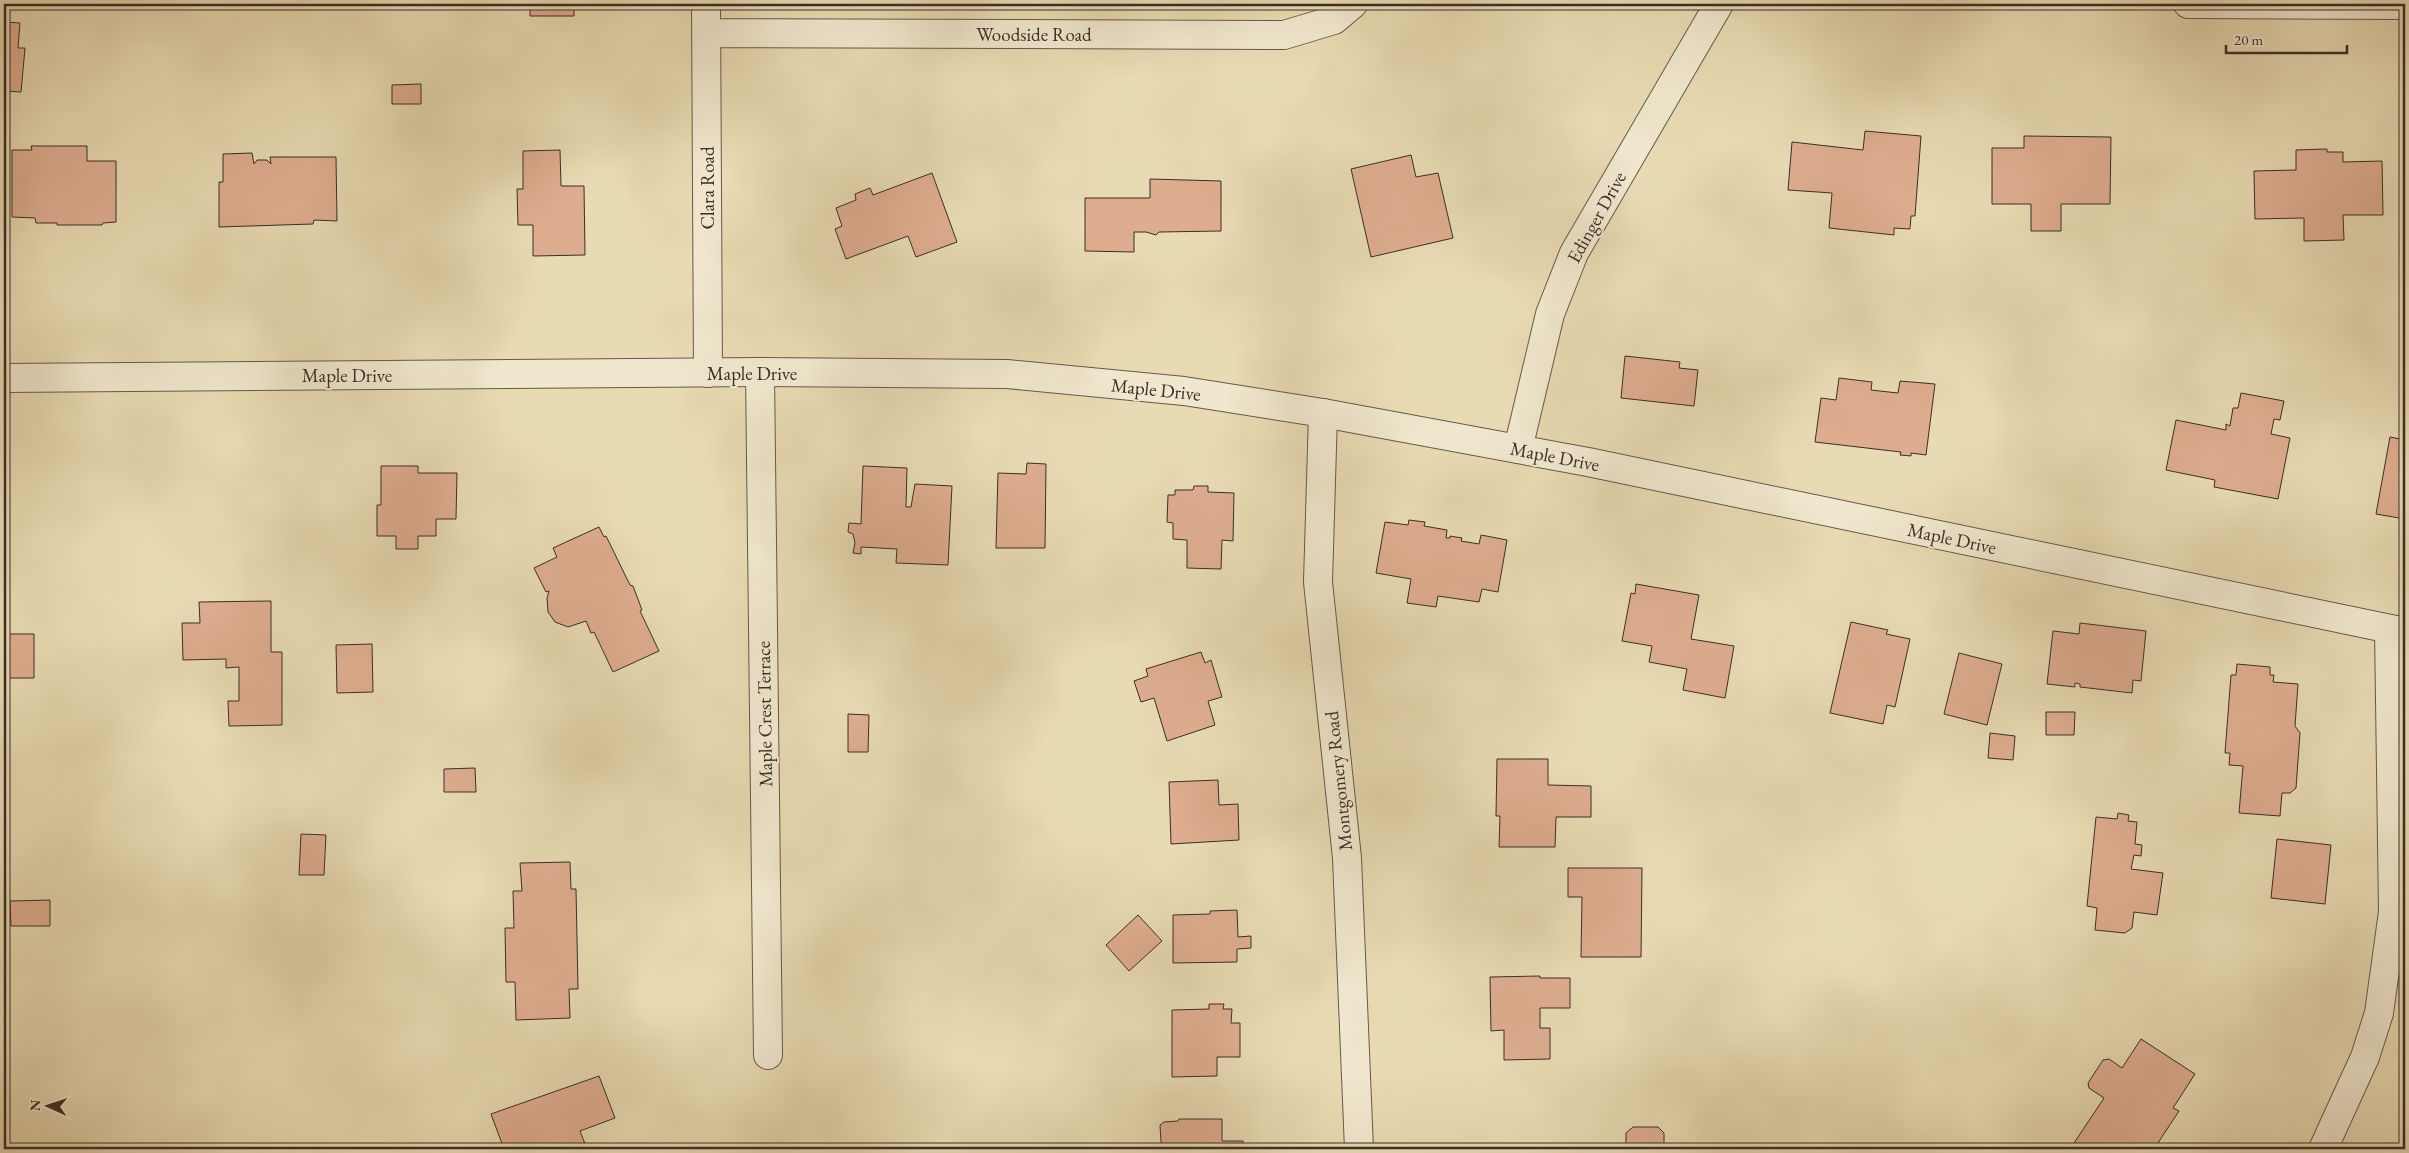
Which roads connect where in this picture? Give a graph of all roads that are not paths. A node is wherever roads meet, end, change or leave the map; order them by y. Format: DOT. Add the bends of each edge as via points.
graph roads {
  1 [pos="706,4"];
  2 [pos="1353,4"];
  3 [pos="1720,4"];
  4 [pos="2188,4"];
  5 [pos="2405,5"];
  6 [pos="707,33"];
  7 [pos="760,372"];
  8 [pos="708,373"];
  9 [pos="4,378"];
  10 [pos="1323,413"];
  11 [pos="1518,449"];
  12 [pos="2397,630"];
  13 [pos="768,1055"];
  14 [pos="1360,1149"];
  15 [pos="2323,1149"];
  1 -- 6 [label="street, Clara Road"];
  2 -- 6 [label="street, Woodside Road" via="1334,20 1284,35"];
  3 -- 11 [label="street, Edinger Drive" via="1574,253 1550,314"];
  4 -- 5 [label="street"];
  6 -- 8 [label="street, Clara Road"];
  7 -- 8 [label="street, Maple Drive"];
  7 -- 10 [label="street, Maple Drive" via="1007,374 1184,391"];
  7 -- 13 [label="street, Maple Crest Terrace"];
  8 -- 9 [label="street, Maple Drive"];
  10 -- 11 [label="street, Maple Drive"];
  10 -- 14 [label="street, Montgomery Road" via="1318,582 1346,858"];
  11 -- 12 [label="street, Maple Drive"];
  12 -- 15 [label="street" via="2393,912 2379,1013 2366,1057"];
}
